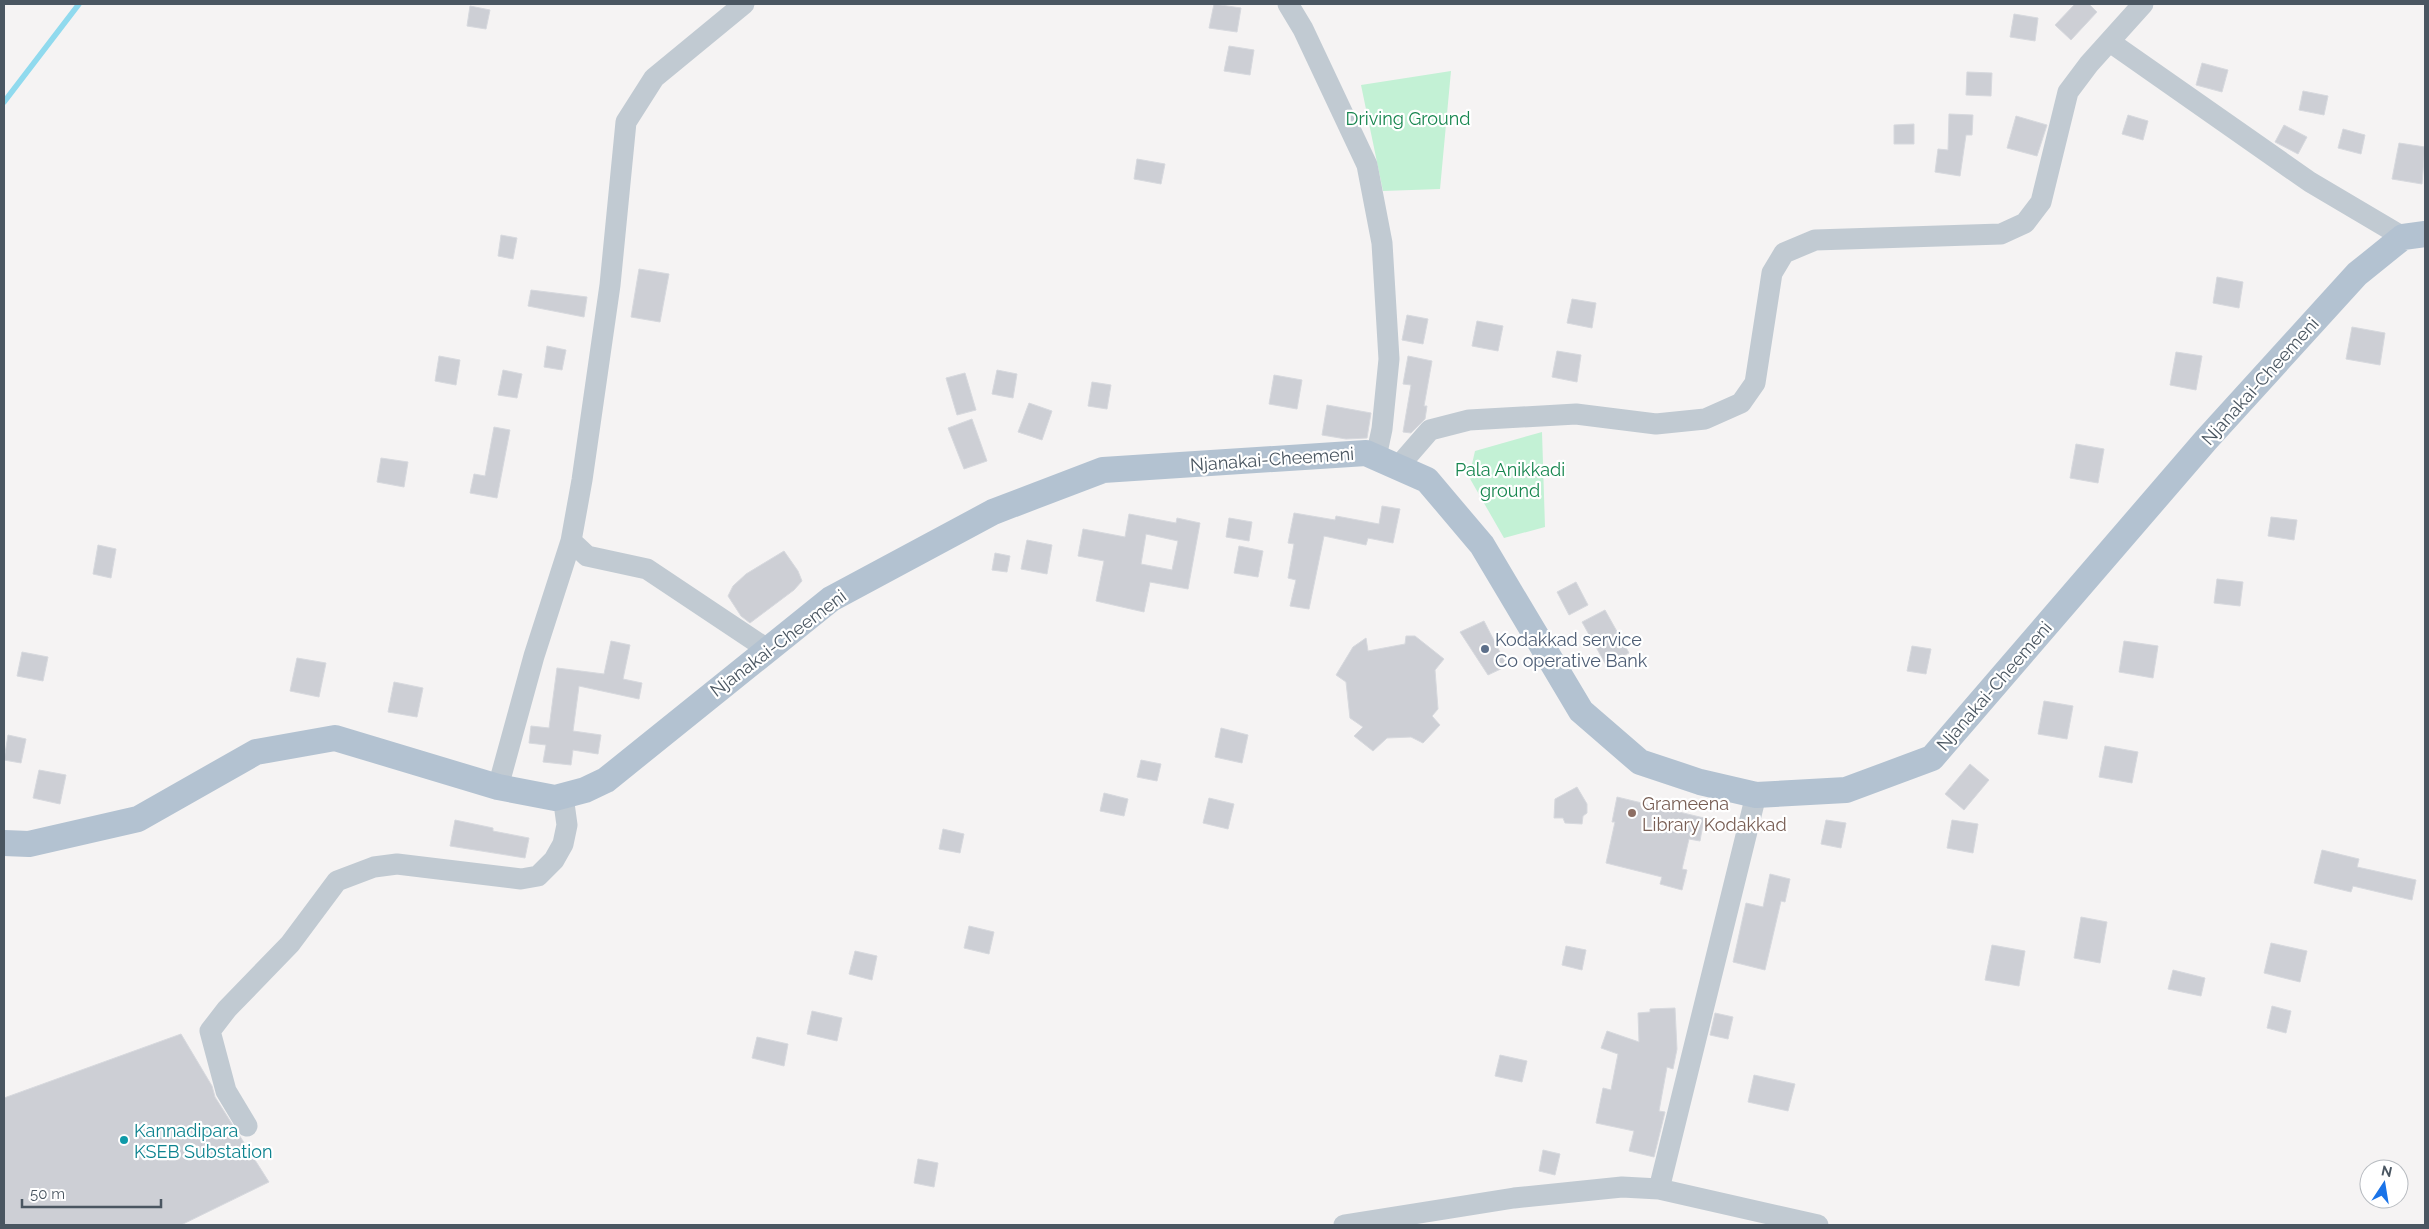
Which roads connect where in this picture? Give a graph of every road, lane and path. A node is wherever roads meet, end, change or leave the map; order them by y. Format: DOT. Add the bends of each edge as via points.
graph roads {
  1 [pos="744,4"];
  2 [pos="1288,4"];
  3 [pos="2143,4"];
  4 [pos="2110,42"];
  5 [pos="2414,235"];
  6 [pos="1386,462"];
  7 [pos="571,541"];
  8 [pos="767,649"];
  9 [pos="498,787"];
  10 [pos="1756,795"];
  11 [pos="563,796"];
  12 [pos="4,843"];
  13 [pos="247,1126"];
  14 [pos="1659,1189"];
  15 [pos="1344,1225"];
  16 [pos="1818,1225"];
  1 -- 7 [label="street" via="654,78 626,122 610,285"];
  2 -- 6 [label="street" via="1367,165 1382,243 1389,359 1382,429"];
  3 -- 4 [label="street"];
  4 -- 5 [label="street" via="2310,182"];
  4 -- 6 [label="street" via="2068,92 2041,202 2025,223 2001,234 1815,240 1784,252 1772,273 1755,383 1741,402 1705,419 1656,424 1576,414 1469,420 1430,430"];
  5 -- 10 [label="main road, Njanakai-Cheemeni" via="2357,274 2206,440 1932,758 1846,790"];
  6 -- 8 [label="main road, Njanakai-Cheemeni" via="1366,453 1103,470 993,512 831,599"];
  6 -- 10 [label="main road, Njanakai-Cheemeni" via="1427,480 1482,545 1581,711 1640,762 1700,782"];
  7 -- 8 [label="street" via="586,556 646,569"];
  7 -- 9 [label="street" via="534,656"];
  8 -- 11 [label="main road, Njanakai-Cheemeni" via="606,780"];
  9 -- 11 [label="main road, Njanakai-Cheemeni" via="555,798"];
  9 -- 12 [label="main road, Njanakai-Cheemeni" via="335,738 256,752 138,819 29,844"];
  10 -- 14 [label="street"];
  11 -- 13 [label="street" via="567,825 563,844 554,860 538,876 521,879 396,864 374,867 337,881 290,944 210,1031 226,1091"];
  14 -- 15 [label="street" via="1622,1187 1514,1198"];
  14 -- 16 [label="street"];
}
